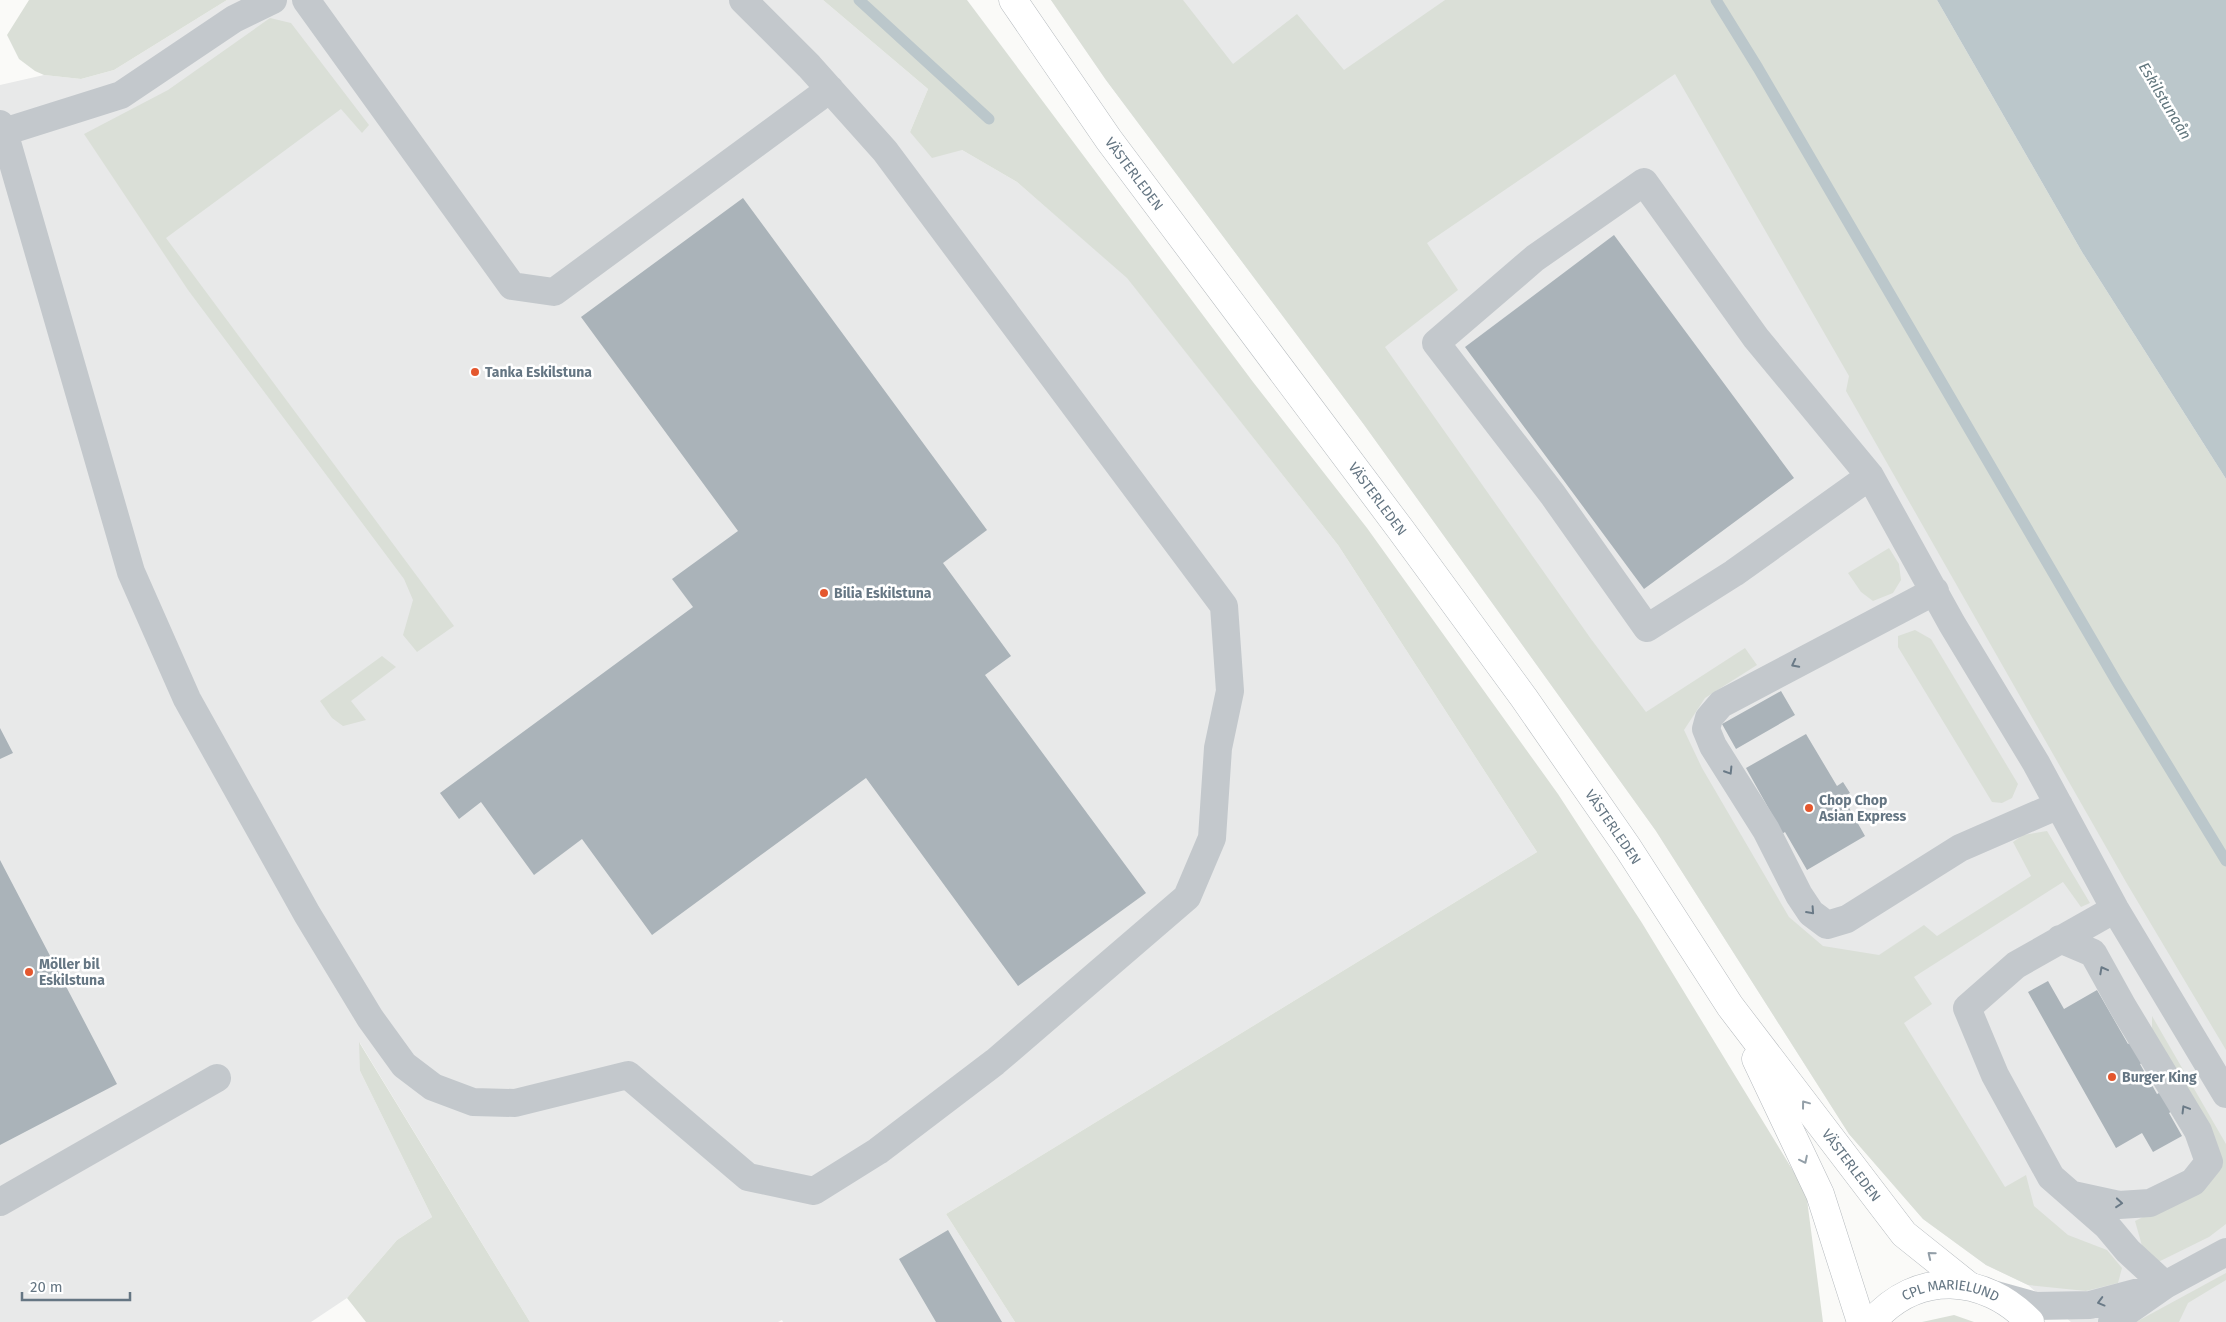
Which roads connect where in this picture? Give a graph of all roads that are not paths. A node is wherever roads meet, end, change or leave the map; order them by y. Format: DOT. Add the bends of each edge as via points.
graph roads {
  1 [pos="274,0"];
  2 [pos="306,0"];
  3 [pos="743,0"];
  4 [pos="1013,0"];
  5 [pos="830,89"];
  6 [pos="2,128"];
  7 [pos="1870,476"];
  8 [pos="1935,591"];
  9 [pos="2059,805"];
  10 [pos="2115,909"];
  11 [pos="2060,939"];
  12 [pos="1730,1006"];
  13 [pos="217,1078"];
  14 [pos="2226,1094"];
  15 [pos="2071,1194"];
  16 [pos="0,1202"];
  17 [pos="2226,1252"];
  18 [pos="2166,1285"];
  19 [pos="1968,1286"];
  20 [pos="1996,1295"];
  21 [pos="1861,1322"];
  22 [pos="1872,1322"];
  23 [pos="2030,1322"];
  24 [pos="2112,1322"];
  1 -- 6 [label="street" via="234,19 121,95"];
  2 -- 5 [label="street" via="512,286 554,292"];
  3 -- 5 [label="street"];
  4 -- 12 [label="main road, VÄSTERLEDEN" via="1109,140 1524,698 1628,848"];
  5 -- 6 [label="street" via="885,151 1224,606 1230,691 1218,748 1212,838 1187,896 995,1062 878,1151 814,1191 748,1177 628,1075 515,1103 473,1102 433,1087 404,1065 370,1018 307,914 187,699 131,572"];
  7 -- 7 [label="street" via="1734,573 1647,628 1553,495 1436,343 1535,258 1644,182 1756,338"];
  7 -- 8 [label="street"];
  8 -- 9 [label="street"];
  8 -- 9 [label="street, one-way" via="1721,704 1709,718 1706,730 1713,746 1766,830 1799,895 1811,913 1828,925 1847,919 1960,848"];
  9 -- 10 [label="street"];
  10 -- 11 [label="street"];
  10 -- 14 [label="street"];
  11 -- 15 [label="street" via="2016,964 1967,1008 1995,1075 2051,1177"];
  15 -- 11 [label="street, one-way" via="2119,1204 2150,1203 2193,1182 2209,1162 2198,1131 2123,1008 2094,953"];
  19 -- 12 [label="main road, VÄSTERLEDEN, one-way" via="1904,1234"];
  12 -- 21 [label="main road, VÄSTERLEDEN, one-way" via="1820,1194"];
  13 -- 16 [label="street"];
  15 -- 18 [label="street"];
  17 -- 18 [label="street"];
  18 -- 20 [label="street, one-way" via="2090,1305 2036,1306"];
  18 -- 24 [label="street"];
  19 -- 20 [label="main road, CPL MARIELUND"];
  19 -- 22 [label="main road, CPL MARIELUND" via="1950,1284 1913,1292"];
  20 -- 23 [label="main road, CPL MARIELUND"];
}
